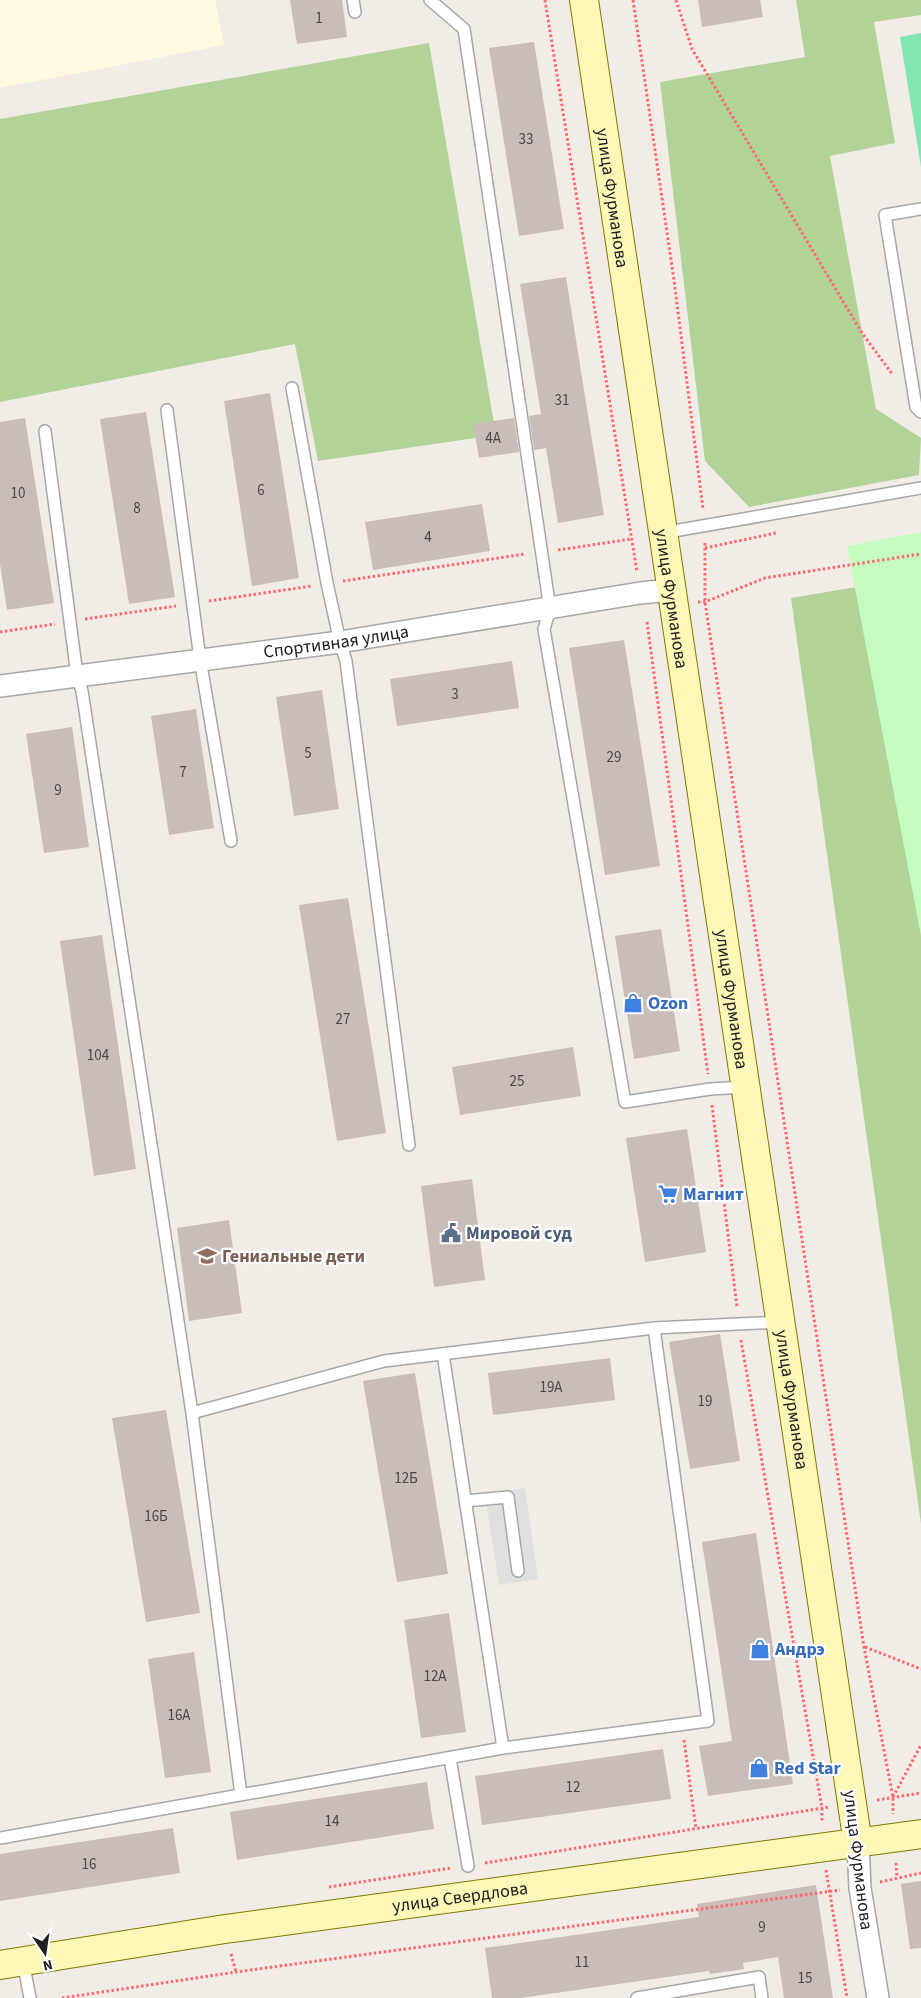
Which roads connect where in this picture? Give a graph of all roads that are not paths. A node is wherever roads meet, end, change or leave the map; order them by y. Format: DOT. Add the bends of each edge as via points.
graph roads {
  1 [pos="353,0"];
  2 [pos="430,0"];
  3 [pos="584,0"];
  4 [pos="355,12"];
  5 [pos="921,209"];
  6 [pos="292,388"];
  7 [pos="166,410"];
  8 [pos="918,410"];
  9 [pos="44,431"];
  10 [pos="921,488"];
  11 [pos="662,533"];
  12 [pos="670,590"];
  13 [pos="550,609"];
  14 [pos="340,642"];
  15 [pos="200,659"];
  16 [pos="76,675"];
  17 [pos="0,686"];
  18 [pos="231,841"];
  19 [pos="746,1087"];
  20 [pos="409,1145"];
  21 [pos="781,1322"];
  22 [pos="654,1328"];
  23 [pos="443,1354"];
  24 [pos="192,1413"];
  25 [pos="466,1501"];
  26 [pos="518,1571"];
  27 [pos="503,1748"];
  28 [pos="450,1758"];
  29 [pos="241,1795"];
  30 [pos="921,1834"];
  31 [pos="0,1838"];
  32 [pos="858,1844"];
  33 [pos="468,1866"];
  34 [pos="12,1963"];
  35 [pos="30,1998"];
  36 [pos="637,1998"];
  37 [pos="762,1998"];
  38 [pos="878,1998"];
  1 -- 4 [label="lane"];
  2 -- 13 [label="lane" via="464,29"];
  3 -- 11 [label="main road, улица Фурманова"];
  5 -- 8 [label="lane" via="885,215"];
  6 -- 14 [label="lane"];
  7 -- 15 [label="lane"];
  9 -- 16 [label="lane"];
  10 -- 11 [label="lane"];
  11 -- 12 [label="main road, улица Фурманова"];
  12 -- 13 [label="street, Спортивная улица"];
  12 -- 19 [label="main road, улица Фурманова"];
  13 -- 14 [label="street, Спортивная улица"];
  13 -- 19 [label="lane" via="544,629 625,1102"];
  14 -- 15 [label="street, Спортивная улица"];
  14 -- 20 [label="lane" via="346,661"];
  15 -- 16 [label="street, Спортивная улица"];
  15 -- 18 [label="lane"];
  16 -- 17 [label="street, Спортивная улица"];
  16 -- 24 [label="lane" via="82,691"];
  19 -- 21 [label="main road, улица Фурманова"];
  21 -- 22 [label="lane"];
  21 -- 32 [label="main road, улица Фурманова"];
  22 -- 23 [label="lane"];
  22 -- 27 [label="lane" via="708,1721"];
  23 -- 24 [label="lane" via="384,1362"];
  23 -- 25 [label="lane"];
  24 -- 29 [label="lane"];
  25 -- 26 [label="lane" via="508,1497"];
  25 -- 27 [label="lane"];
  27 -- 28 [label="lane"];
  28 -- 29 [label="lane"];
  28 -- 33 [label="lane"];
  29 -- 31 [label="lane"];
  30 -- 32 [label="main road, улица Свердлова"];
  32 -- 34 [label="main road, улица Свердлова" via="225,1929"];
  32 -- 38 [label="street, улица Фурманова" via="860,1888"];
  34 -- 35 [label="lane"];
  36 -- 37 [label="lane" via="759,1977"];
}
